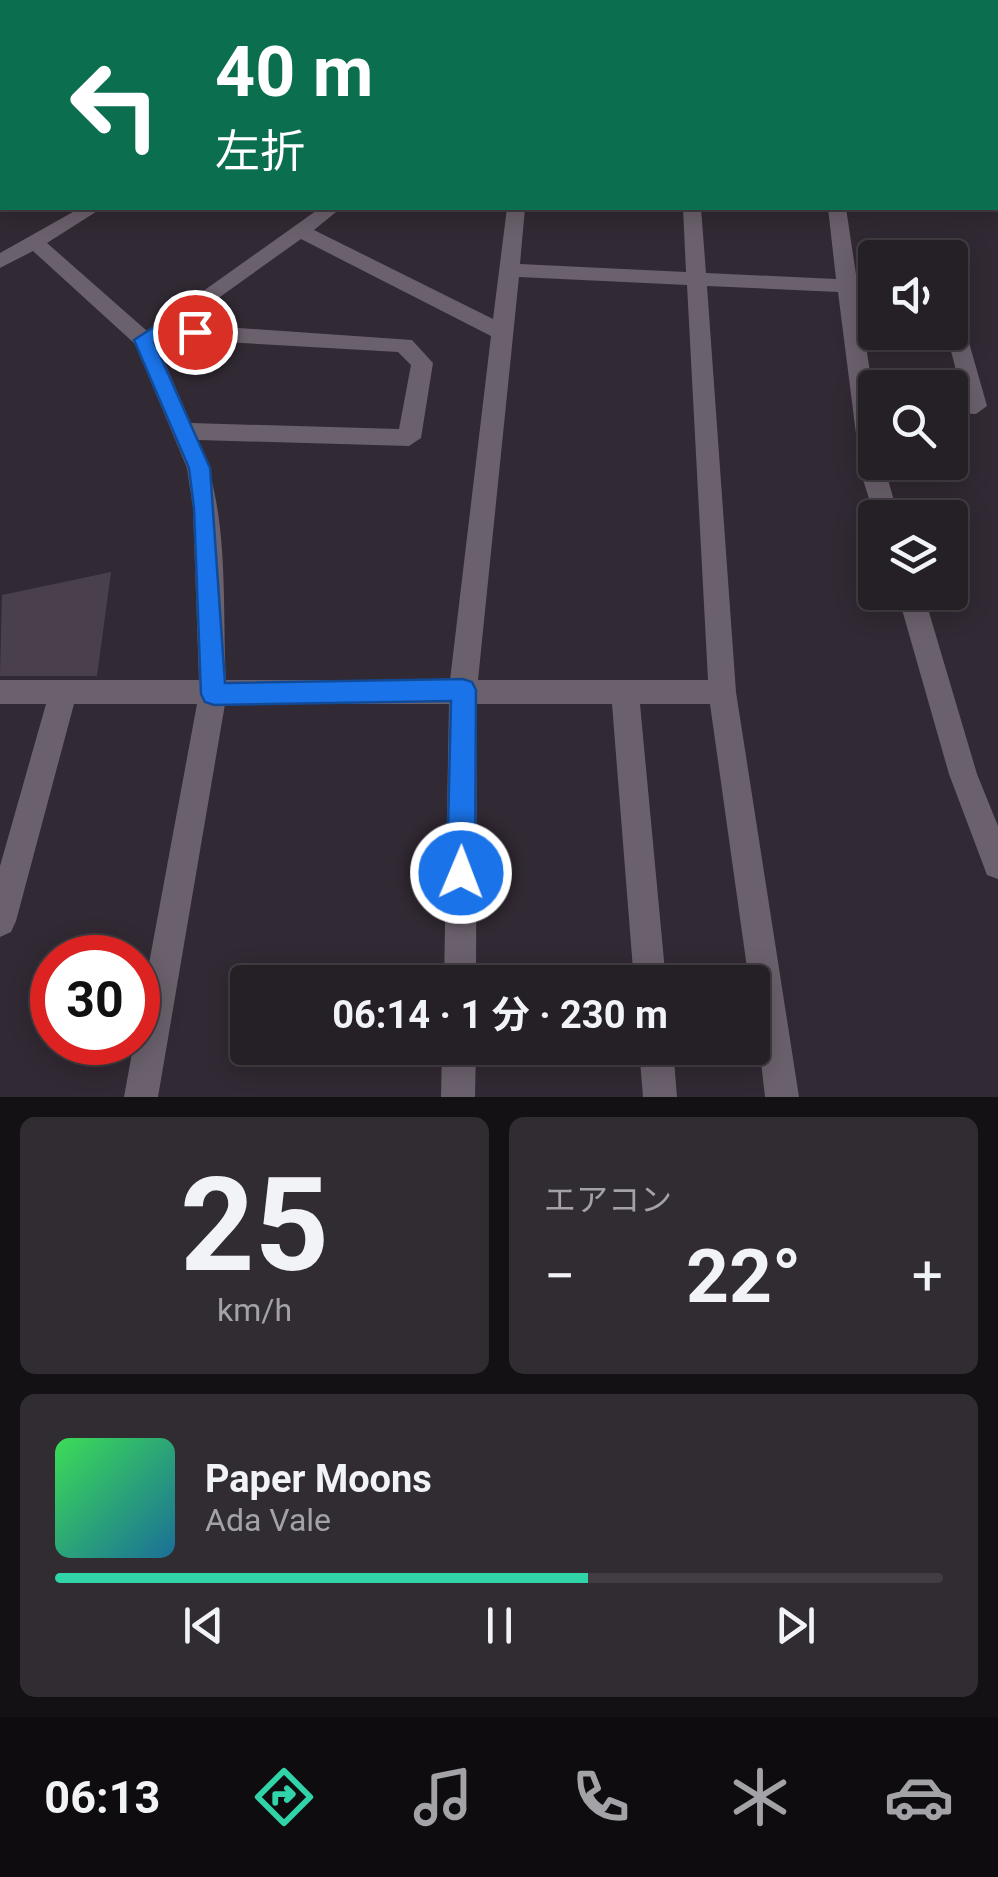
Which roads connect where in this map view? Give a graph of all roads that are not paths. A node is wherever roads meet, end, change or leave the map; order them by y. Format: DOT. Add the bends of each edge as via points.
graph roads {
  1 [pos="90,210"];
  2 [pos="329,210"];
  3 [pos="516,210"];
  4 [pos="692,210"];
  5 [pos="836,210"];
  6 [pos="300,231"];
  7 [pos="35,243"];
  8 [pos="0,262"];
  9 [pos="510,270"];
  10 [pos="697,278"];
  11 [pos="850,286"];
  12 [pos="500,332"];
  13 [pos="152,335"];
  14 [pos="857,338"];
  15 [pos="863,370"];
  16 [pos="967,370"];
  17 [pos="968,375"];
  18 [pos="968,406"];
  19 [pos="183,431"];
  20 [pos="915,610"];
  21 [pos="463,690"];
  22 [pos="625,690"];
  23 [pos="0,692"];
  24 [pos="722,692"];
  25 [pos="63,693"];
  26 [pos="214,694"];
  27 [pos="998,864"];
  28 [pos="0,921"];
  29 [pos="460,965"];
  30 [pos="649,965"];
  31 [pos="459,1065"];
  32 [pos="657,1065"];
  33 [pos="141,1097"];
  34 [pos="458,1097"];
  35 [pos="660,1097"];
  36 [pos="782,1097"];
  1 -- 7 [label="street"];
  2 -- 6 [label="street"];
  3 -- 9 [label="street"];
  4 -- 10 [label="street"];
  5 -- 11 [label="street"];
  6 -- 12 [label="street"];
  6 -- 13 [label="street"];
  7 -- 8 [label="street"];
  7 -- 13 [label="street"];
  9 -- 10 [label="street"];
  9 -- 12 [label="street"];
  10 -- 11 [label="street"];
  10 -- 24 [label="street"];
  11 -- 14 [label="street"];
  12 -- 21 [label="street"];
  13 -- 19 [label="street"];
  13 -- 19 [label="street" via="404,345 422,362 409,438"];
  14 -- 15 [label="street"];
  14 -- 16 [label="street" via="960,344"];
  17 -- 18 [label="street" via="976,406"];
  19 -- 26 [label="street" via="200,468 205,508"];
  20 -- 27 [label="street" via="963,774"];
  21 -- 22 [label="street"];
  21 -- 26 [label="street"];
  21 -- 29 [label="street"];
  22 -- 24 [label="street"];
  22 -- 30 [label="street"];
  23 -- 25 [label="street"];
  24 -- 36 [label="street"];
  25 -- 26 [label="street"];
  25 -- 28 [label="street"];
  26 -- 33 [label="street"];
  31 -- 34 [label="street"];
  32 -- 35 [label="street"];
}
